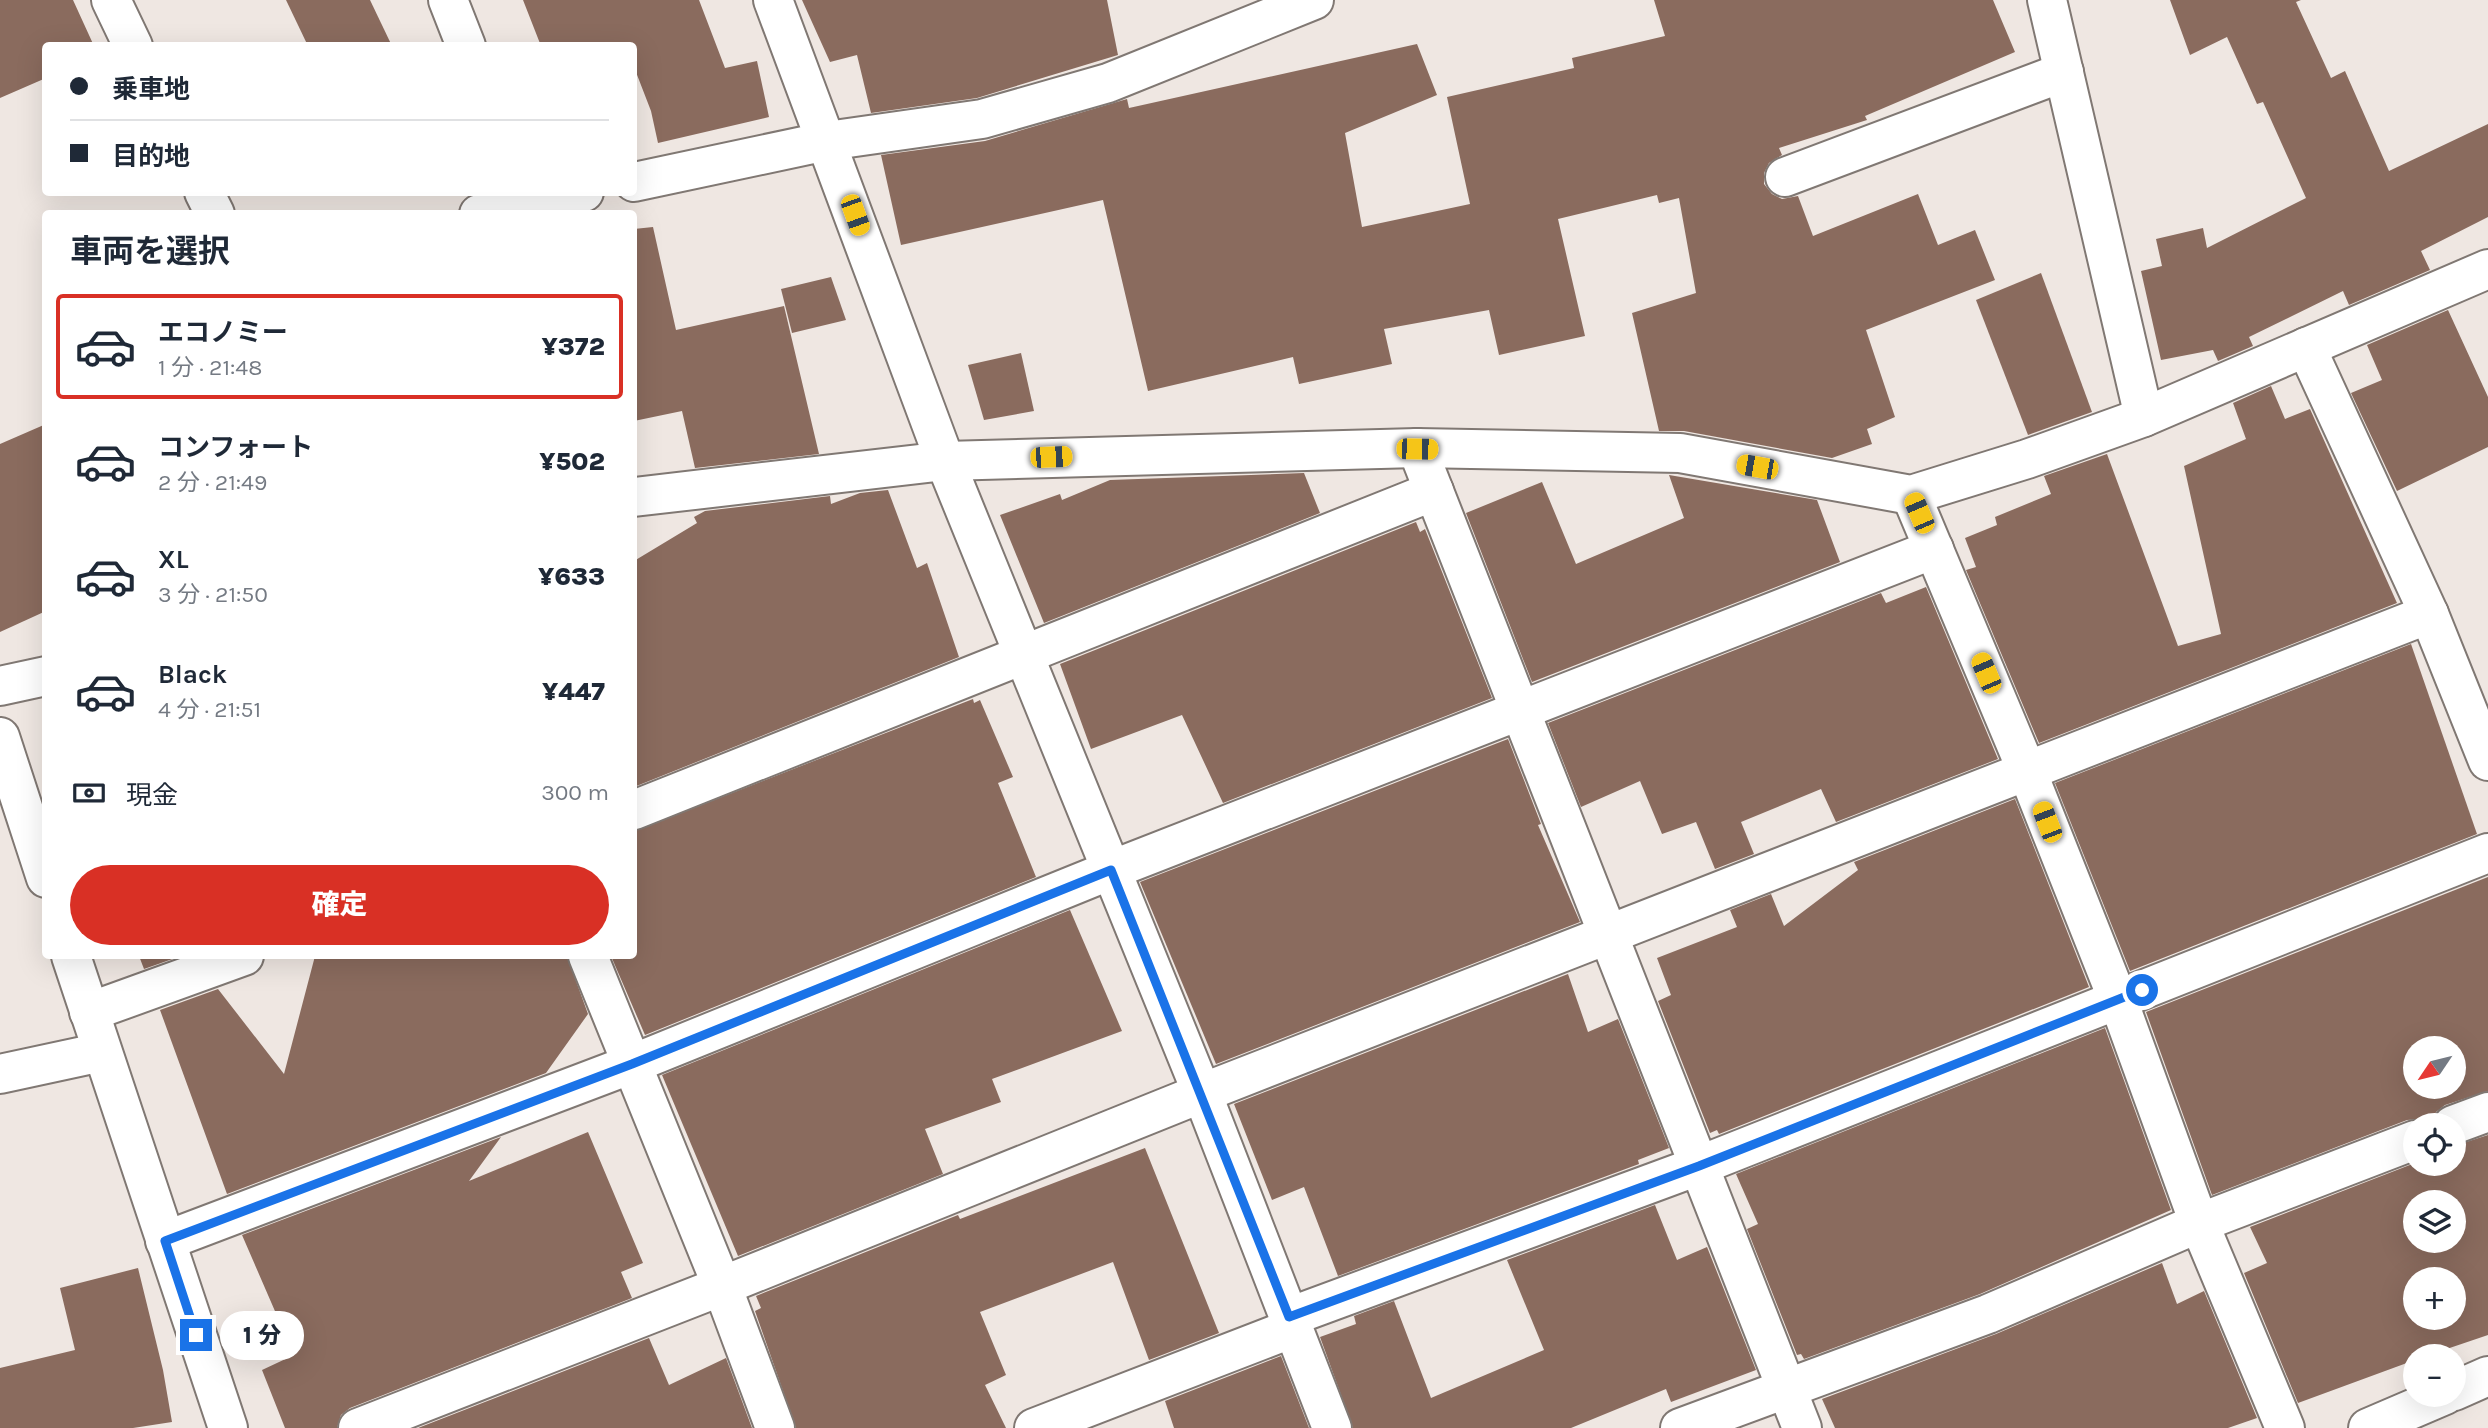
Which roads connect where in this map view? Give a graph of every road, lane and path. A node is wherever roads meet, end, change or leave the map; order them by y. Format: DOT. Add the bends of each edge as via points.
graph roads {
  1 [pos="111,0"];
  2 [pos="448,0"];
  3 [pos="773,0"];
  4 [pos="1314,0"];
  5 [pos="2047,0"];
  6 [pos="131,42"];
  7 [pos="464,42"];
  8 [pos="2064,72"];
  9 [pos="827,141"];
  10 [pos="1785,177"];
  11 [pos="637,181"];
  12 [pos="547,196"];
  13 [pos="528,198"];
  14 [pos="491,210"];
  15 [pos="2488,269"];
  16 [pos="2306,347"];
  17 [pos="2144,417"];
  18 [pos="1417,449"];
  19 [pos="945,461"];
  20 [pos="1434,491"];
  21 [pos="1912,495"];
  22 [pos="637,497"];
  23 [pos="1934,549"];
  24 [pos="2429,614"];
  25 [pos="1022,653"];
  26 [pos="42,677"];
  27 [pos="0,686"];
  28 [pos="1520,711"];
  29 [pos="0,737"];
  30 [pos="2488,761"];
  31 [pos="2027,772"];
  32 [pos="637,809"];
  33 [pos="2488,853"];
  34 [pos="42,866"];
  35 [pos="1111,870"];
  36 [pos="1608,935"];
  37 [pos="72,959"];
  38 [pos="235,959"];
  39 [pos="589,959"];
  40 [pos="2118,1000"];
  41 [pos="89,1012"];
  42 [pos="102,1052"];
  43 [pos="632,1064"];
  44 [pos="0,1074"];
  45 [pos="1202,1093"];
  46 [pos="2488,1112"];
  47 [pos="2466,1120"];
  48 [pos="2403,1145"];
  49 [pos="1699,1166"];
  50 [pos="2199,1223"];
  51 [pos="165,1241"];
  52 [pos="722,1286"];
  53 [pos="1291,1322"];
  54 [pos="2488,1376"];
  55 [pos="2466,1386"];
  56 [pos="1787,1388"];
  57 [pos="2417,1407"];
  58 [pos="228,1428"];
  59 [pos="358,1428"];
  60 [pos="775,1428"];
  61 [pos="1034,1428"];
  62 [pos="1332,1428"];
  63 [pos="1680,1428"];
  64 [pos="1802,1428"];
  65 [pos="2285,1428"];
  66 [pos="2368,1428"];
  1 -- 6 [label="street"];
  2 -- 7 [label="street"];
  3 -- 9 [label="street"];
  4 -- 9 [label="street" via="1095,86 982,119"];
  5 -- 8 [label="street"];
  8 -- 10 [label="street"];
  8 -- 17 [label="street"];
  9 -- 11 [label="street"];
  9 -- 19 [label="street"];
  12 -- 13 [label="street"];
  13 -- 14 [label="street"];
  15 -- 16 [label="street"];
  16 -- 17 [label="street"];
  16 -- 24 [label="street"];
  17 -- 21 [label="street"];
  18 -- 19 [label="street"];
  18 -- 20 [label="street"];
  18 -- 21 [label="street" via="1680,453"];
  19 -- 22 [label="street"];
  19 -- 25 [label="street"];
  20 -- 25 [label="street"];
  20 -- 28 [label="street"];
  21 -- 23 [label="street"];
  23 -- 28 [label="street"];
  23 -- 31 [label="street"];
  24 -- 30 [label="street"];
  24 -- 31 [label="street"];
  25 -- 32 [label="street"];
  25 -- 35 [label="street"];
  26 -- 27 [label="street"];
  28 -- 35 [label="street"];
  28 -- 36 [label="street"];
  29 -- 34 [label="street"];
  31 -- 36 [label="street"];
  31 -- 40 [label="street"];
  33 -- 40 [label="street"];
  35 -- 43 [label="street"];
  35 -- 45 [label="street"];
  36 -- 45 [label="street"];
  36 -- 49 [label="street"];
  37 -- 41 [label="street"];
  38 -- 41 [label="street"];
  39 -- 43 [label="street"];
  40 -- 49 [label="street"];
  40 -- 50 [label="street"];
  41 -- 42 [label="street"];
  42 -- 44 [label="street"];
  42 -- 51 [label="street"];
  43 -- 51 [label="street"];
  43 -- 52 [label="street"];
  45 -- 52 [label="street"];
  45 -- 53 [label="street"];
  46 -- 47 [label="street"];
  48 -- 50 [label="street"];
  49 -- 53 [label="street"];
  49 -- 56 [label="street"];
  50 -- 56 [label="street" via="1988,1314"];
  50 -- 65 [label="street"];
  51 -- 58 [label="street"];
  52 -- 59 [label="street"];
  52 -- 60 [label="street"];
  53 -- 61 [label="street"];
  53 -- 62 [label="street"];
  54 -- 55 [label="street"];
  56 -- 63 [label="street"];
  56 -- 64 [label="street"];
  57 -- 66 [label="street"];
}
